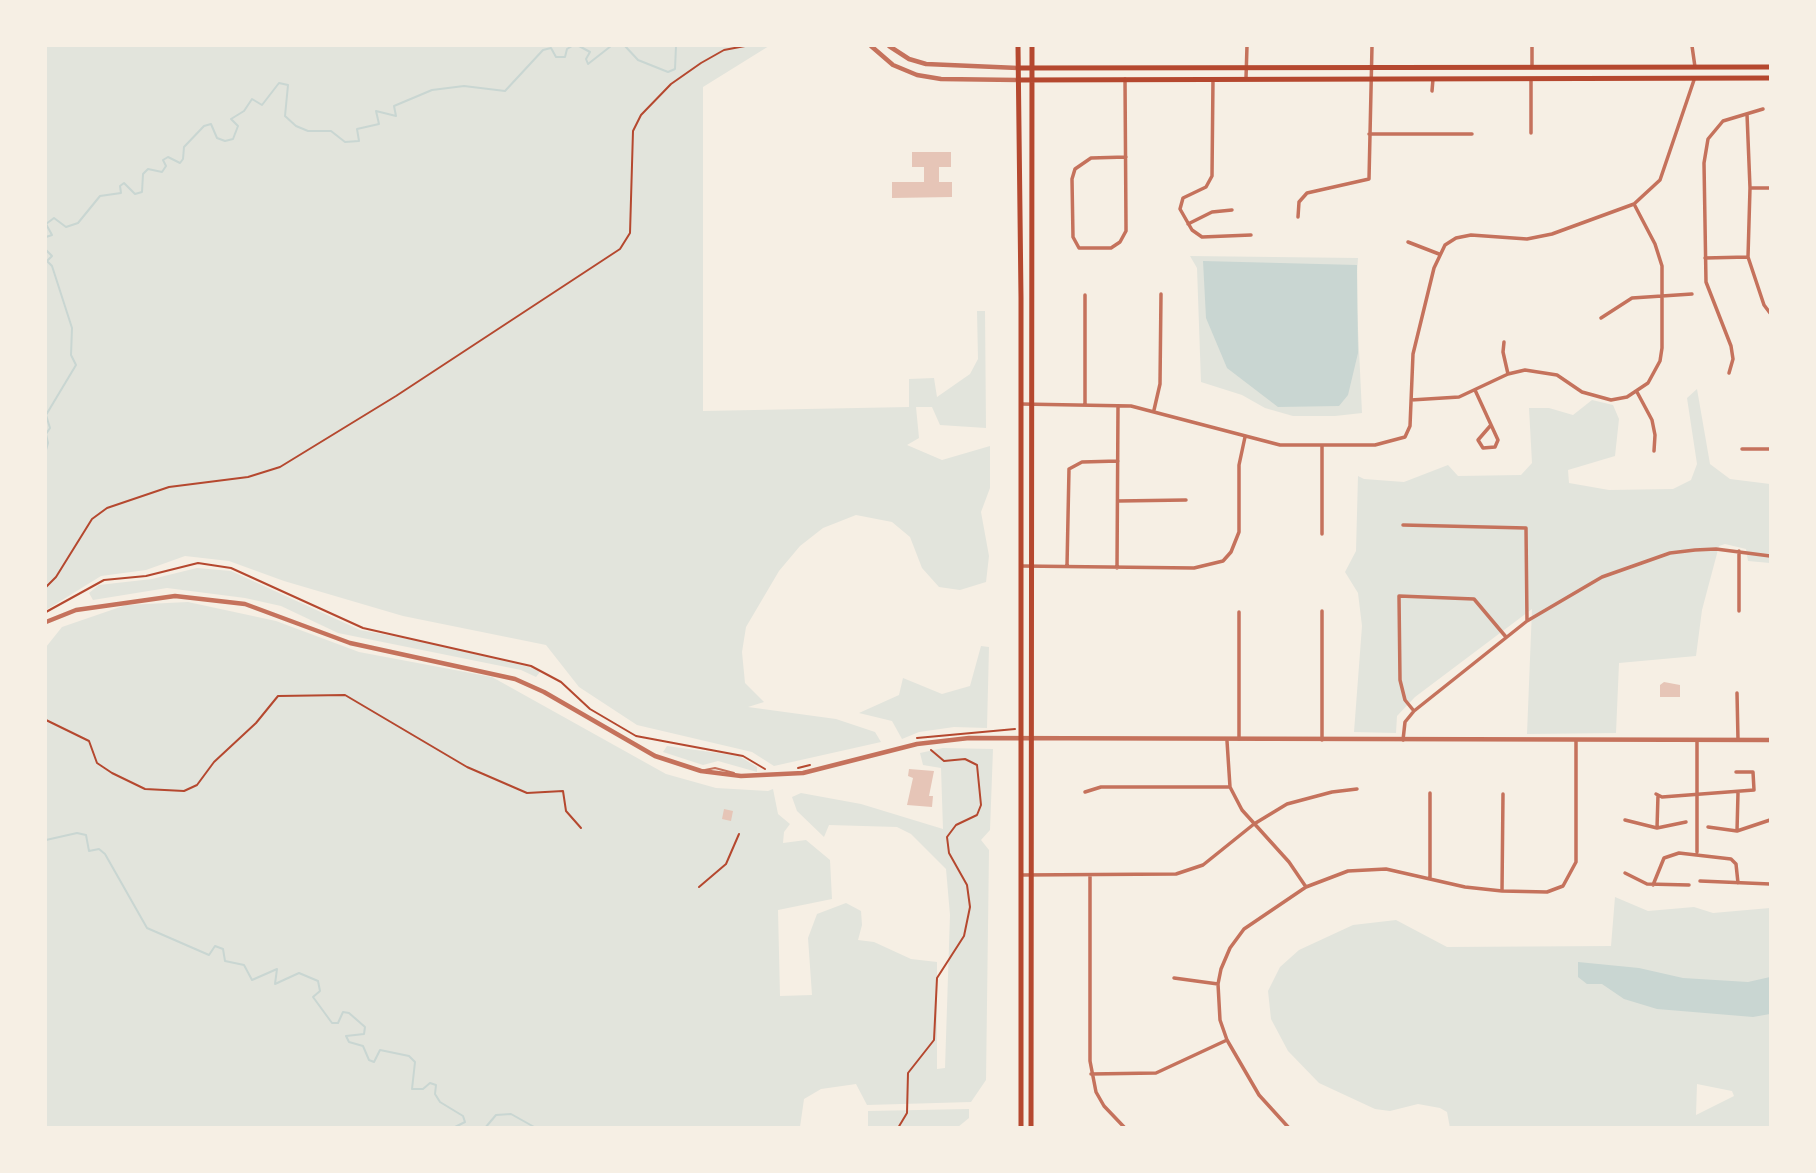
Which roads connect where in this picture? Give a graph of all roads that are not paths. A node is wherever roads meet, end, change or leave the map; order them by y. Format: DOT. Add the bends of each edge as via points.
graph roads {
  1 [pos="871,46"];
  2 [pos="889,46"];
  3 [pos="1018,46"];
  4 [pos="1032,46"];
  5 [pos="1247,46"];
  6 [pos="1372,46"];
  7 [pos="1532,46"];
  8 [pos="1692,46"];
  9 [pos="1532,66"];
  10 [pos="1695,67"];
  11 [pos="1770,67"];
  12 [pos="1018,68"];
  13 [pos="1032,68"];
  14 [pos="1246,68"];
  15 [pos="1372,68"];
  16 [pos="1032,79"];
  17 [pos="1125,79"];
  18 [pos="1213,79"];
  19 [pos="1246,79"];
  20 [pos="1369,79"];
  21 [pos="1433,79"];
  22 [pos="1770,79"];
  23 [pos="1018,80"];
  24 [pos="1531,80"];
  25 [pos="1694,80"];
  26 [pos="1432,91"];
  27 [pos="1763,108"];
  28 [pos="1747,114"];
  29 [pos="1531,133"];
  30 [pos="1369,134"];
  31 [pos="1472,134"];
  32 [pos="1126,157"];
  33 [pos="1750,188"];
  34 [pos="1770,188"];
  35 [pos="1634,204"];
  36 [pos="1232,210"];
  37 [pos="1298,217"];
  38 [pos="1188,224"];
  39 [pos="1251,235"];
  40 [pos="1408,242"];
  41 [pos="1438,254"];
  42 [pos="1748,257"];
  43 [pos="1704,258"];
  44 [pos="1692,293"];
  45 [pos="1161,294"];
  46 [pos="1085,295"];
  47 [pos="1662,295"];
  48 [pos="1770,313"];
  49 [pos="1601,318"];
  50 [pos="1504,341"];
  51 [pos="1729,373"];
  52 [pos="1508,374"];
  53 [pos="1475,390"];
  54 [pos="1637,392"];
  55 [pos="1411,400"];
  56 [pos="1021,404"];
  57 [pos="1031,404"];
  58 [pos="1085,404"];
  59 [pos="1118,405"];
  60 [pos="1154,410"];
  61 [pos="1491,425"];
  62 [pos="1245,437"];
  63 [pos="1322,446"];
  64 [pos="1742,449"];
  65 [pos="1770,449"];
  66 [pos="1654,451"];
  67 [pos="1118,461"];
  68 [pos="1186,500"];
  69 [pos="1118,501"];
  70 [pos="1403,525"];
  71 [pos="1322,534"];
  72 [pos="1739,551"];
  73 [pos="1770,556"];
  74 [pos="1021,566"];
  75 [pos="1031,566"];
  76 [pos="1067,567"];
  77 [pos="1117,568"];
  78 [pos="1322,611"];
  79 [pos="1738,611"];
  80 [pos="1239,612"];
  81 [pos="1527,621"];
  82 [pos="46,622"];
  83 [pos="1506,637"];
  84 [pos="1737,693"];
  85 [pos="1414,711"];
  86 [pos="1021,738"];
  87 [pos="1031,738"];
  88 [pos="1239,740"];
  89 [pos="1322,740"];
  90 [pos="1403,740"];
  91 [pos="1738,740"];
  92 [pos="1770,740"];
  93 [pos="1227,741"];
  94 [pos="1576,741"];
  95 [pos="1697,741"];
  96 [pos="1736,772"];
  97 [pos="1230,787"];
  98 [pos="1357,789"];
  99 [pos="1084,792"];
  100 [pos="1430,793"];
  101 [pos="1697,793"];
  102 [pos="1738,793"];
  103 [pos="1503,794"];
  104 [pos="1625,820"];
  105 [pos="1770,820"];
  106 [pos="1686,822"];
  107 [pos="1254,824"];
  108 [pos="1708,827"];
  109 [pos="1657,828"];
  110 [pos="1737,831"];
  111 [pos="1697,852"];
  112 [pos="1625,873"];
  113 [pos="1021,875"];
  114 [pos="1031,875"];
  115 [pos="1090,876"];
  116 [pos="1430,879"];
  117 [pos="1700,881"];
  118 [pos="1738,883"];
  119 [pos="1770,884"];
  120 [pos="1653,885"];
  121 [pos="1689,885"];
  122 [pos="1306,887"];
  123 [pos="1502,891"];
  124 [pos="1174,978"];
  125 [pos="1218,984"];
  126 [pos="1227,1040"];
  127 [pos="1091,1074"];
  128 [pos="1021,1128"];
  129 [pos="1031,1128"];
  130 [pos="1125,1128"];
  131 [pos="1289,1128"];
  1 -- 23 [label="street" via="893,65 917,75"];
  2 -- 12 [label="street" via="926,64"];
  3 -- 12 [label="main road"];
  4 -- 13 [label="main road"];
  5 -- 14 [label="street"];
  6 -- 15 [label="street"];
  7 -- 9 [label="street"];
  8 -- 10 [label="street"];
  9 -- 10 [label="main road"];
  9 -- 15 [label="main road"];
  10 -- 11 [label="main road"];
  12 -- 13 [label="main road"];
  12 -- 23 [label="main road"];
  13 -- 14 [label="main road"];
  13 -- 16 [label="main road"];
  14 -- 15 [label="main road"];
  14 -- 19 [label="street"];
  15 -- 20 [label="street"];
  16 -- 17 [label="main road"];
  16 -- 23 [label="main road"];
  16 -- 57 [label="main road"];
  17 -- 18 [label="main road"];
  17 -- 32 [label="street"];
  18 -- 19 [label="main road"];
  18 -- 38 [label="street" via="1213,174 1207,186 1181,200"];
  19 -- 20 [label="main road"];
  20 -- 21 [label="main road"];
  20 -- 30 [label="street"];
  21 -- 24 [label="main road"];
  21 -- 26 [label="street"];
  22 -- 25 [label="main road"];
  23 -- 56 [label="main road"];
  24 -- 25 [label="main road"];
  24 -- 29 [label="street"];
  25 -- 35 [label="street" via="1660,180"];
  27 -- 28 [label="street"];
  28 -- 33 [label="street"];
  28 -- 43 [label="street" via="1723,121 1708,139"];
  30 -- 31 [label="street"];
  30 -- 37 [label="street" via="1369,179 1307,194 1299,202"];
  32 -- 32 [label="street" via="1126,226 1120,242 1106,249 1084,249 1074,243 1072,179 1079,164 1093,157"];
  33 -- 34 [label="street"];
  33 -- 42 [label="street"];
  35 -- 41 [label="street" via="1580,226 1527,239 1456,238"];
  35 -- 47 [label="street" via="1660,256"];
  36 -- 38 [label="street" via="1212,212"];
  38 -- 39 [label="street" via="1203,237"];
  40 -- 41 [label="street"];
  41 -- 55 [label="street" via="1413,354"];
  42 -- 43 [label="street"];
  42 -- 48 [label="street"];
  43 -- 51 [label="street" via="1706,282 1731,346"];
  44 -- 47 [label="street"];
  45 -- 60 [label="street" via="1160,384"];
  46 -- 58 [label="street"];
  47 -- 49 [label="street" via="1633,298"];
  47 -- 54 [label="street" via="1660,362"];
  50 -- 52 [label="street"];
  52 -- 53 [label="street"];
  52 -- 54 [label="street" via="1525,370 1549,373 1595,398 1611,400"];
  53 -- 55 [label="street" via="1443,400"];
  53 -- 61 [label="street"];
  54 -- 66 [label="street" via="1652,420"];
  55 -- 63 [label="street" via="1405,438 1376,445"];
  56 -- 57 [label="street"];
  56 -- 74 [label="main road"];
  57 -- 58 [label="street"];
  57 -- 75 [label="main road"];
  58 -- 59 [label="street"];
  59 -- 60 [label="street"];
  59 -- 67 [label="street"];
  60 -- 62 [label="street"];
  61 -- 61 [label="street" via="1497,445 1483,448 1478,440"];
  62 -- 63 [label="street" via="1280,445"];
  62 -- 77 [label="street" via="1239,465 1239,532 1231,552 1211,566"];
  63 -- 71 [label="street"];
  64 -- 65 [label="street"];
  67 -- 69 [label="street"];
  67 -- 76 [label="street" via="1082,462 1069,469"];
  68 -- 69 [label="street"];
  69 -- 77 [label="street"];
  70 -- 81 [label="street" via="1526,528"];
  72 -- 73 [label="street"];
  72 -- 79 [label="street"];
  72 -- 81 [label="street" via="1670,553 1602,577"];
  74 -- 75 [label="street"];
  74 -- 86 [label="main road"];
  75 -- 76 [label="street"];
  75 -- 87 [label="main road"];
  76 -- 77 [label="street"];
  78 -- 89 [label="street"];
  80 -- 88 [label="street"];
  81 -- 83 [label="street"];
  82 -- 86 [label="street" via="76,610 164,597 224,599 350,643 515,679 644,751 701,771 741,776 803,773 948,738"];
  83 -- 85 [label="street"];
  83 -- 85 [label="street" via="1474,599 1399,596 1402,691"];
  84 -- 91 [label="street"];
  85 -- 90 [label="street" via="1405,722"];
  86 -- 87 [label="street"];
  86 -- 113 [label="main road"];
  87 -- 93 [label="street"];
  87 -- 114 [label="main road"];
  88 -- 89 [label="street"];
  88 -- 93 [label="street"];
  89 -- 90 [label="street"];
  90 -- 94 [label="street"];
  91 -- 92 [label="street"];
  91 -- 95 [label="street"];
  93 -- 97 [label="street"];
  94 -- 95 [label="street"];
  94 -- 123 [label="street" via="1574,871 1556,890"];
  95 -- 101 [label="street"];
  96 -- 102 [label="street" via="1753,772 1754,776 1754,790"];
  97 -- 99 [label="street" via="1101,787"];
  97 -- 107 [label="street"];
  98 -- 107 [label="street" via="1308,797 1270,812"];
  100 -- 116 [label="street"];
  101 -- 102 [label="street"];
  101 -- 109 [label="street" via="1657,794"];
  101 -- 111 [label="street"];
  102 -- 110 [label="street"];
  103 -- 123 [label="street"];
  104 -- 109 [label="street"];
  105 -- 110 [label="street"];
  106 -- 109 [label="street"];
  107 -- 115 [label="street" via="1190,871"];
  107 -- 122 [label="street"];
  108 -- 110 [label="street"];
  111 -- 118 [label="street" via="1731,859"];
  111 -- 120 [label="street" via="1664,858"];
  112 -- 120 [label="street"];
  113 -- 114 [label="street"];
  113 -- 128 [label="main road"];
  114 -- 115 [label="street"];
  114 -- 129 [label="main road"];
  115 -- 127 [label="street"];
  116 -- 122 [label="street" via="1404,871 1368,869 1327,877"];
  116 -- 123 [label="street"];
  117 -- 118 [label="street"];
  118 -- 119 [label="street"];
  120 -- 121 [label="street"];
  122 -- 125 [label="street" via="1244,929 1230,948"];
  124 -- 125 [label="street"];
  125 -- 126 [label="street" via="1220,1020"];
  126 -- 127 [label="street" via="1156,1073"];
  126 -- 131 [label="street" via="1259,1095"];
  127 -- 130 [label="street" via="1104,1106"];
}
